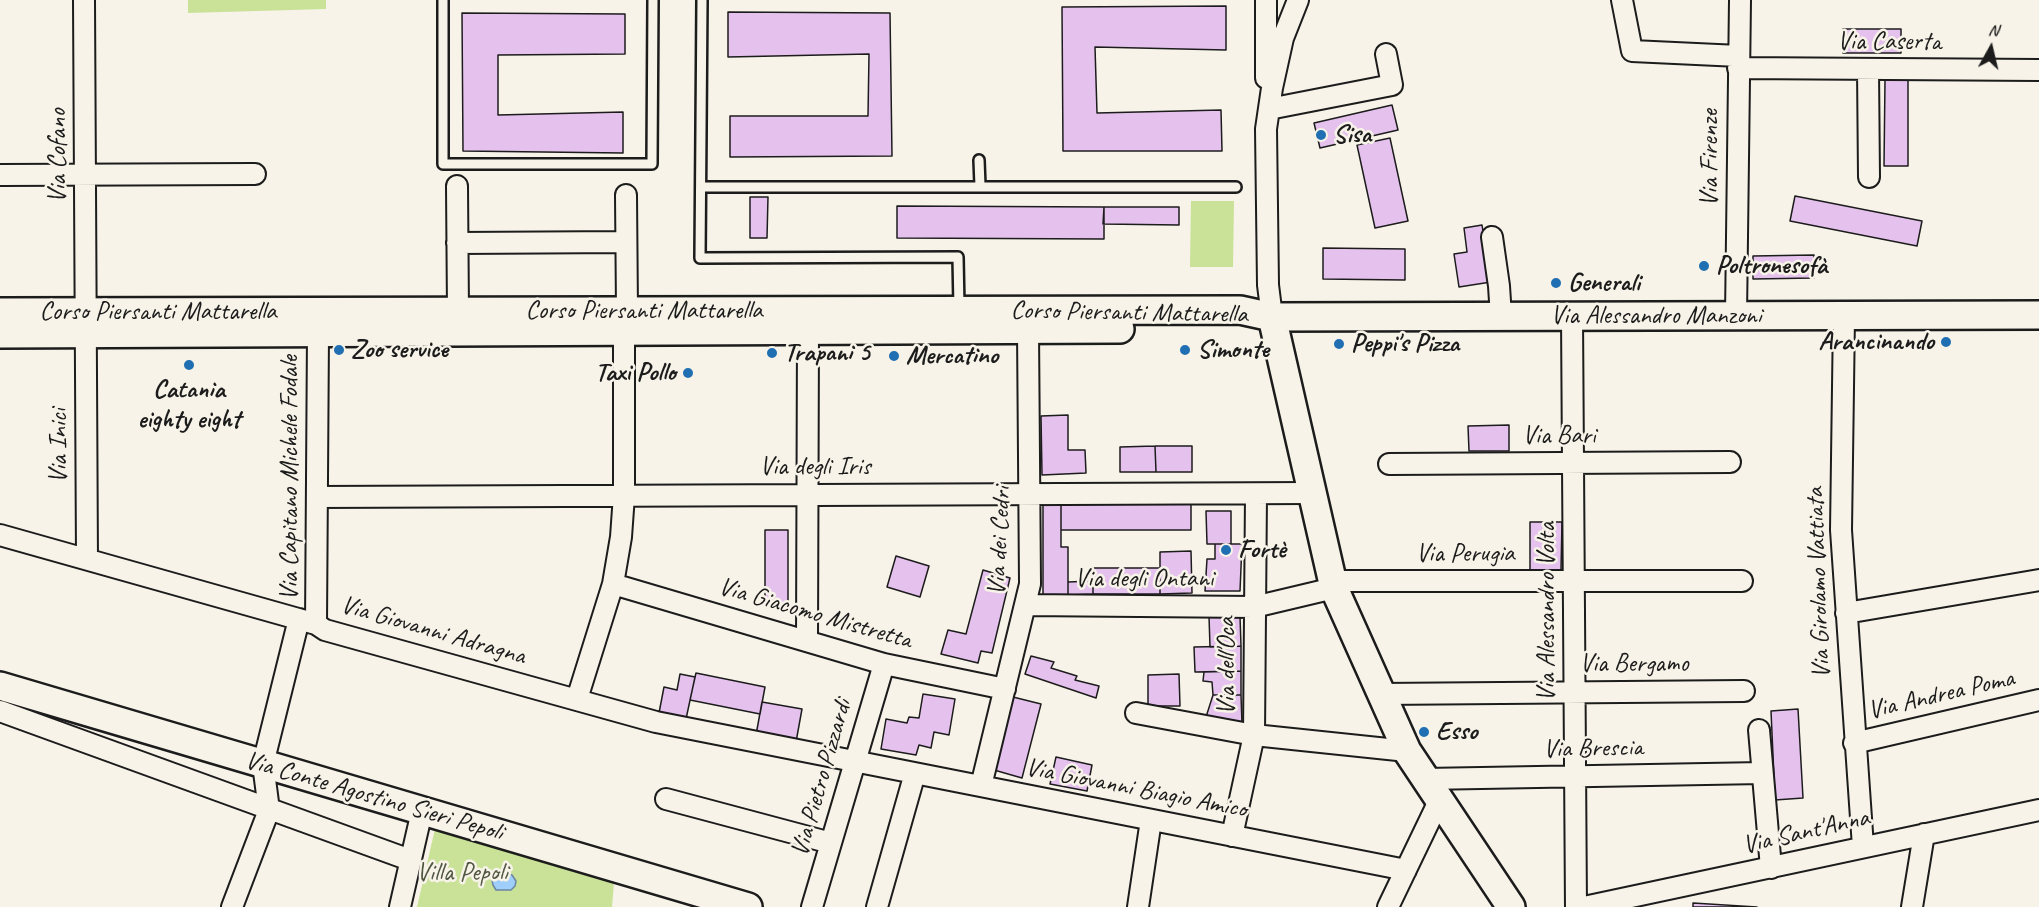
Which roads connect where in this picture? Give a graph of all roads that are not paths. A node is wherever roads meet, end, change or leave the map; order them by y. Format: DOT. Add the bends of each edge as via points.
graph roads {
  1 [pos="84,0"];
  2 [pos="443,0"];
  3 [pos="653,0"];
  4 [pos="702,0"];
  5 [pos="1266,0"];
  6 [pos="1298,0"];
  7 [pos="1622,0"];
  8 [pos="1740,0"];
  9 [pos="1386,54"];
  10 [pos="1738,62"];
  11 [pos="1868,69"];
  12 [pos="2039,70"];
  13 [pos="1269,109"];
  14 [pos="1266,129"];
  15 [pos="979,160"];
  16 [pos="255,174"];
  17 [pos="0,175"];
  18 [pos="85,175"];
  19 [pos="1869,177"];
  20 [pos="457,186"];
  21 [pos="980,186"];
  22 [pos="701,187"];
  23 [pos="1236,187"];
  24 [pos="626,195"];
  25 [pos="1492,237"];
  26 [pos="457,243"];
  27 [pos="626,243"];
  28 [pos="0,312"];
  29 [pos="458,312"];
  30 [pos="2039,315"];
  31 [pos="1572,316"];
  32 [pos="1736,316"];
  33 [pos="1844,316"];
  34 [pos="1272,317"];
  35 [pos="1501,317"];
  36 [pos="960,320"];
  37 [pos="625,322"];
  38 [pos="86,323"];
  39 [pos="1028,330"];
  40 [pos="808,332"];
  41 [pos="318,333"];
  42 [pos="0,334"];
  43 [pos="1730,462"];
  44 [pos="1574,463"];
  45 [pos="1389,464"];
  46 [pos="807,494"];
  47 [pos="1030,494"];
  48 [pos="1256,494"];
  49 [pos="1312,494"];
  50 [pos="624,495"];
  51 [pos="317,496"];
  52 [pos="0,535"];
  53 [pos="87,559"];
  54 [pos="1574,580"];
  55 [pos="2039,580"];
  56 [pos="1742,581"];
  57 [pos="613,584"];
  58 [pos="1333,584"];
  59 [pos="1024,605"];
  60 [pos="1254,607"];
  61 [pos="1846,613"];
  62 [pos="308,621"];
  63 [pos="807,641"];
  64 [pos="884,664"];
  65 [pos="0,686"];
  66 [pos="1005,689"];
  67 [pos="1744,691"];
  68 [pos="1574,692"];
  69 [pos="1380,694"];
  70 [pos="577,699"];
  71 [pos="2039,700"];
  72 [pos="0,711"];
  73 [pos="1136,713"];
  74 [pos="100,716"];
  75 [pos="1759,730"];
  76 [pos="1254,735"];
  77 [pos="1854,743"];
  78 [pos="90,744"];
  79 [pos="1407,751"];
  80 [pos="855,761"];
  81 [pos="263,764"];
  82 [pos="915,773"];
  83 [pos="1762,773"];
  84 [pos="1575,776"];
  85 [pos="981,786"];
  86 [pos="1432,790"];
  87 [pos="666,799"];
  88 [pos="269,810"];
  89 [pos="2039,810"];
  90 [pos="422,811"];
  91 [pos="1151,820"];
  92 [pos="1924,834"];
  93 [pos="1232,836"];
  94 [pos="831,843"];
  95 [pos="1863,847"];
  96 [pos="410,860"];
  97 [pos="1771,868"];
  98 [pos="1406,870"];
  99 [pos="232,907"];
  100 [pos="400,907"];
  101 [pos="748,907"];
  102 [pos="812,907"];
  103 [pos="877,907"];
  104 [pos="1138,907"];
  105 [pos="1388,907"];
  106 [pos="1511,907"];
  107 [pos="1576,907"];
  108 [pos="1584,907"];
  109 [pos="1912,907"];
  1 -- 18 [label="street, Via Cofano"];
  2 -- 3 [label="lane" via="443,164 652,164"];
  4 -- 22 [label="lane"];
  5 -- 14 [label="street"];
  6 -- 13 [label="street" via="1283,38"];
  7 -- 10 [label="street, Via Caserta" via="1632,51"];
  8 -- 10 [label="street, Via Firenze"];
  9 -- 13 [label="street" via="1392,85"];
  10 -- 11 [label="street, Via Caserta"];
  10 -- 32 [label="street, Via Firenze"];
  11 -- 12 [label="street, Via Caserta"];
  11 -- 19 [label="street"];
  13 -- 14 [label="street"];
  14 -- 34 [label="street"];
  15 -- 21 [label="lane"];
  16 -- 18 [label="street"];
  17 -- 18 [label="street"];
  18 -- 38 [label="street, Via Cofano"];
  20 -- 26 [label="street"];
  21 -- 22 [label="lane"];
  21 -- 23 [label="lane"];
  22 -- 36 [label="lane" via="700,258 958,257"];
  24 -- 27 [label="street"];
  25 -- 35 [label="street"];
  26 -- 27 [label="street"];
  26 -- 29 [label="street"];
  27 -- 37 [label="street"];
  28 -- 38 [label="main road, Corso Piersanti Mattarella"];
  29 -- 37 [label="main road, Corso Piersanti Mattarella"];
  29 -- 38 [label="main road, Corso Piersanti Mattarella"];
  30 -- 33 [label="main road, Via Alessandro Manzoni"];
  31 -- 32 [label="main road, Via Alessandro Manzoni"];
  31 -- 35 [label="main road, Via Alessandro Manzoni"];
  31 -- 44 [label="street, Via Alessandro Volta"];
  32 -- 33 [label="main road, Via Alessandro Manzoni"];
  33 -- 61 [label="street, Via Girolamo Vattiata" via="1841,530"];
  34 -- 35 [label="main road, Via Alessandro Manzoni"];
  34 -- 36 [label="main road, Corso Piersanti Mattarella" via="1240,310"];
  34 -- 39 [label="main road, Corso Piersanti Mattarella" via="1244,328"];
  34 -- 49 [label="main road"];
  36 -- 37 [label="main road, Corso Piersanti Mattarella"];
  36 -- 39 [label="main road, Corso Piersanti Mattarella"];
  36 -- 40 [label="main road, Corso Piersanti Mattarella"];
  37 -- 40 [label="main road, Corso Piersanti Mattarella"];
  37 -- 41 [label="main road, Corso Piersanti Mattarella"];
  37 -- 50 [label="street"];
  38 -- 41 [label="main road, Corso Piersanti Mattarella"];
  38 -- 42 [label="main road, Corso Piersanti Mattarella"];
  38 -- 53 [label="street, Via Inici"];
  39 -- 47 [label="street, Via dei Cedri"];
  40 -- 46 [label="street"];
  41 -- 51 [label="street, Via Capitano Michele Fodale"];
  43 -- 44 [label="street, Via Bari"];
  44 -- 45 [label="street, Via Bari"];
  44 -- 54 [label="street, Via Alessandro Volta"];
  46 -- 47 [label="street, Via degli Iris"];
  46 -- 50 [label="street, Via degli Iris"];
  46 -- 63 [label="street"];
  47 -- 48 [label="street, Via degli Iris"];
  47 -- 59 [label="street, Via dei Cedri" via="1030,584"];
  48 -- 49 [label="street, Via degli Iris"];
  48 -- 60 [label="street, Via dell'Oca"];
  49 -- 58 [label="main road"];
  50 -- 51 [label="street, Via degli Iris"];
  50 -- 57 [label="street"];
  51 -- 62 [label="street, Via Capitano Michele Fodale"];
  52 -- 53 [label="street, Via Giovanni Adragna"];
  53 -- 62 [label="street, Via Giovanni Adragna"];
  54 -- 56 [label="street, Via Perugia"];
  54 -- 58 [label="street, Via Perugia"];
  54 -- 68 [label="street, Via Alessandro Volta"];
  55 -- 61 [label="street"];
  57 -- 63 [label="street, Via Giacomo Mistretta"];
  57 -- 70 [label="street"];
  58 -- 60 [label="street, Via degli Ontani"];
  58 -- 69 [label="main road"];
  59 -- 60 [label="street, Via degli Ontani"];
  59 -- 66 [label="street, Via dei Cedri"];
  60 -- 76 [label="street, Via dell'Oca"];
  61 -- 77 [label="street, Via Girolamo Vattiata"];
  62 -- 70 [label="street, Via Giovanni Adragna" via="325,630"];
  62 -- 81 [label="street, Via Capitano Michele Fodale"];
  63 -- 64 [label="street, Via Giacomo Mistretta"];
  64 -- 66 [label="street, Via Giacomo Mistretta"];
  64 -- 80 [label="street, Via Pietro Pizzardi"];
  65 -- 74 [label="main road, Via Conte Agostino Sieri Pepoli"];
  66 -- 85 [label="street, Via dei Cedri"];
  67 -- 68 [label="street, Via Bergamo"];
  68 -- 69 [label="street, Via Bergamo"];
  68 -- 84 [label="street, Via Alessandro Volta"];
  69 -- 79 [label="main road"];
  70 -- 80 [label="street, Via Giovanni Adragna" via="656,722"];
  71 -- 77 [label="street, Via Andrea Poma"];
  72 -- 78 [label="street, Via Conte Agostino Sieri Pepoli"];
  73 -- 76 [label="street"];
  74 -- 78 [label="street"];
  74 -- 81 [label="main road, Via Conte Agostino Sieri Pepoli"];
  75 -- 83 [label="street"];
  76 -- 79 [label="street"];
  76 -- 93 [label="street, Via dell'Oca"];
  77 -- 95 [label="street, Via Girolamo Vattiata"];
  78 -- 88 [label="street, Via Conte Agostino Sieri Pepoli"];
  79 -- 86 [label="main road"];
  80 -- 82 [label="street, Via Giovanni Biagio Amico"];
  80 -- 94 [label="street, Via Pietro Pizzardi"];
  81 -- 88 [label="street"];
  81 -- 90 [label="main road, Via Conte Agostino Sieri Pepoli"];
  82 -- 85 [label="street, Via Giovanni Biagio Amico"];
  82 -- 103 [label="street"];
  83 -- 84 [label="street, Via Brescia"];
  83 -- 97 [label="street"];
  84 -- 86 [label="street, Via Brescia"];
  84 -- 107 [label="street, Via Alessandro Volta"];
  85 -- 91 [label="street, Via Giovanni Biagio Amico"];
  86 -- 98 [label="street"];
  86 -- 106 [label="main road"];
  87 -- 94 [label="street"];
  88 -- 96 [label="street, Via Conte Agostino Sieri Pepoli"];
  88 -- 99 [label="street"];
  89 -- 92 [label="street, Via Sant'Anna"];
  90 -- 96 [label="street"];
  90 -- 101 [label="main road, Via Conte Agostino Sieri Pepoli"];
  91 -- 93 [label="street, Via Giovanni Biagio Amico"];
  91 -- 104 [label="street"];
  92 -- 95 [label="street, Via Sant'Anna"];
  92 -- 109 [label="street"];
  93 -- 98 [label="street, Via Giovanni Biagio Amico"];
  94 -- 102 [label="street, Via Pietro Pizzardi"];
  95 -- 97 [label="street, Via Sant'Anna"];
  96 -- 100 [label="street"];
  97 -- 108 [label="street, Via Sant'Anna"];
  98 -- 105 [label="street"];
}
